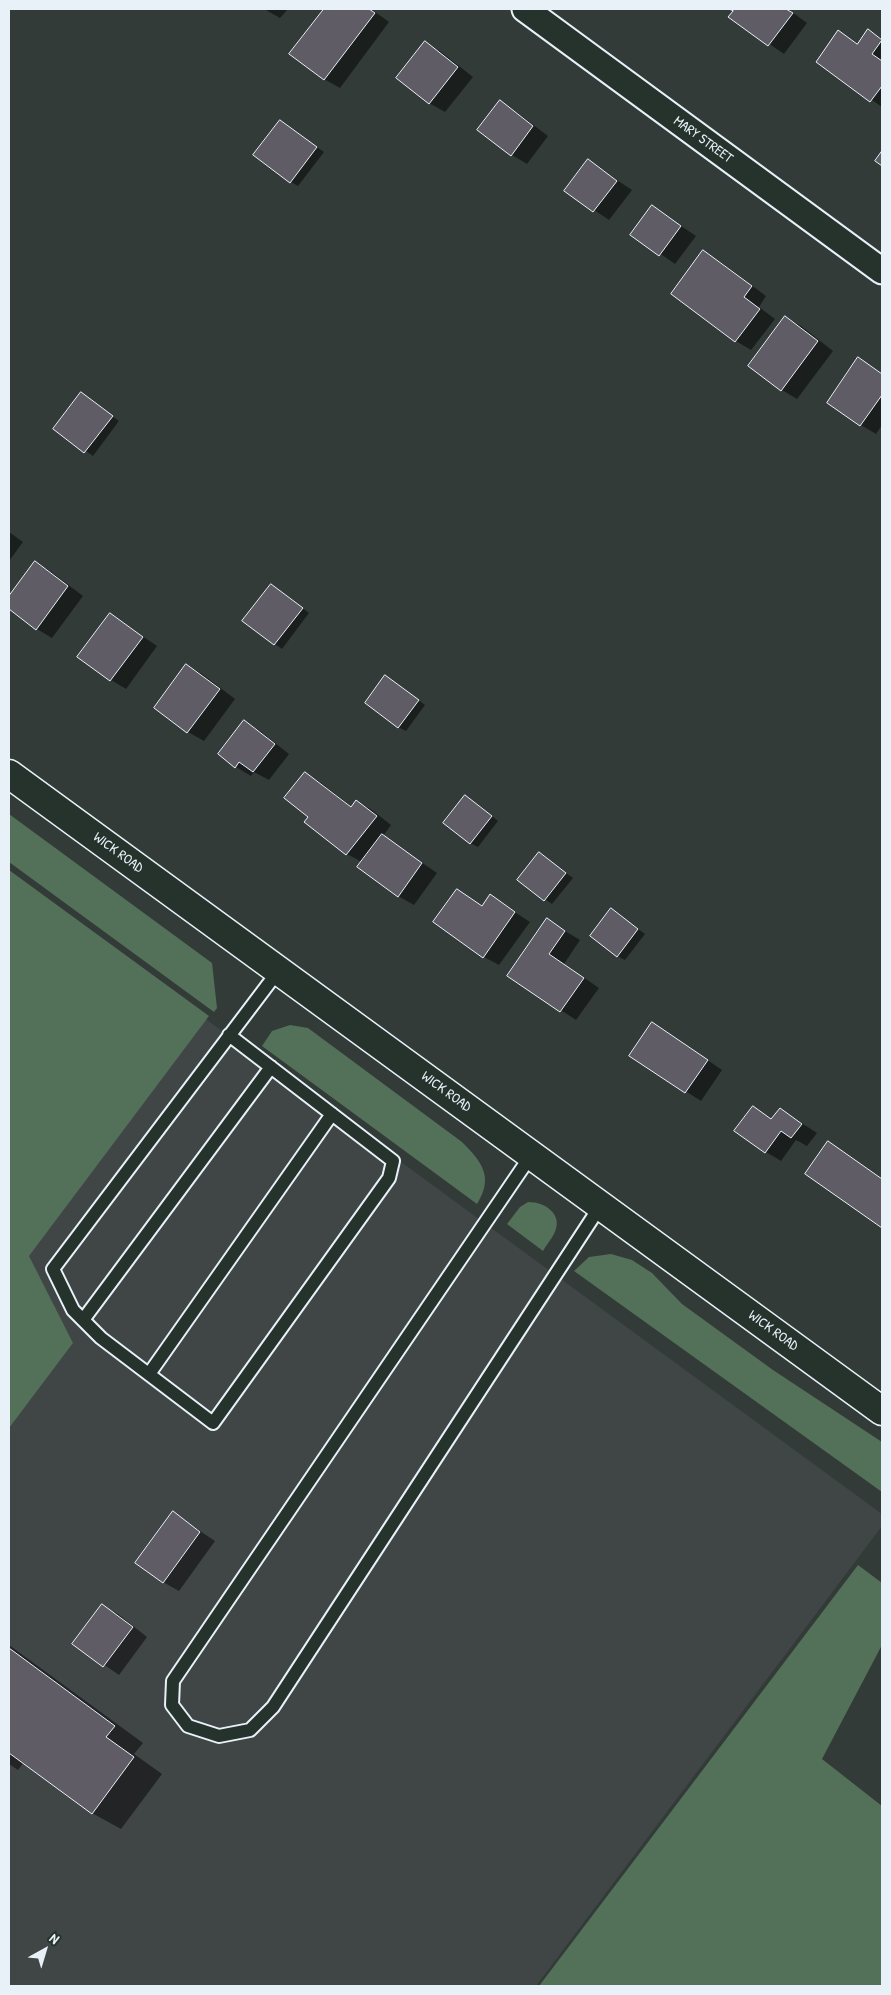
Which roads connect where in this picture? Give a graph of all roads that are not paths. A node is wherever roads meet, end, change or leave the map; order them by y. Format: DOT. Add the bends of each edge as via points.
graph roads {
  1 [pos="525,9"];
  2 [pos="882,271"];
  3 [pos="9,774"];
  4 [pos="278,970"];
  5 [pos="229,1035"];
  6 [pos="271,1068"];
  7 [pos="332,1114"];
  8 [pos="532,1154"];
  9 [pos="601,1205"];
  10 [pos="84,1320"];
  11 [pos="149,1374"];
  12 [pos="882,1411"];
  1 -- 2 [label="street, MARY STREET"];
  3 -- 4 [label="street, WICK ROAD"];
  4 -- 5 [label="lane"];
  4 -- 8 [label="street, WICK ROAD"];
  5 -- 6 [label="lane"];
  5 -- 10 [label="lane" via="52,1269 73,1310"];
  6 -- 7 [label="lane"];
  6 -- 10 [label="lane"];
  7 -- 11 [label="lane"];
  7 -- 11 [label="lane" via="393,1161 388,1178 213,1423"];
  8 -- 9 [label="street, WICK ROAD"];
  8 -- 9 [label="lane" via="173,1682 172,1705 188,1726 219,1736 250,1730 273,1706"];
  9 -- 12 [label="street, WICK ROAD"];
  10 -- 11 [label="lane" via="101,1338"];
}
